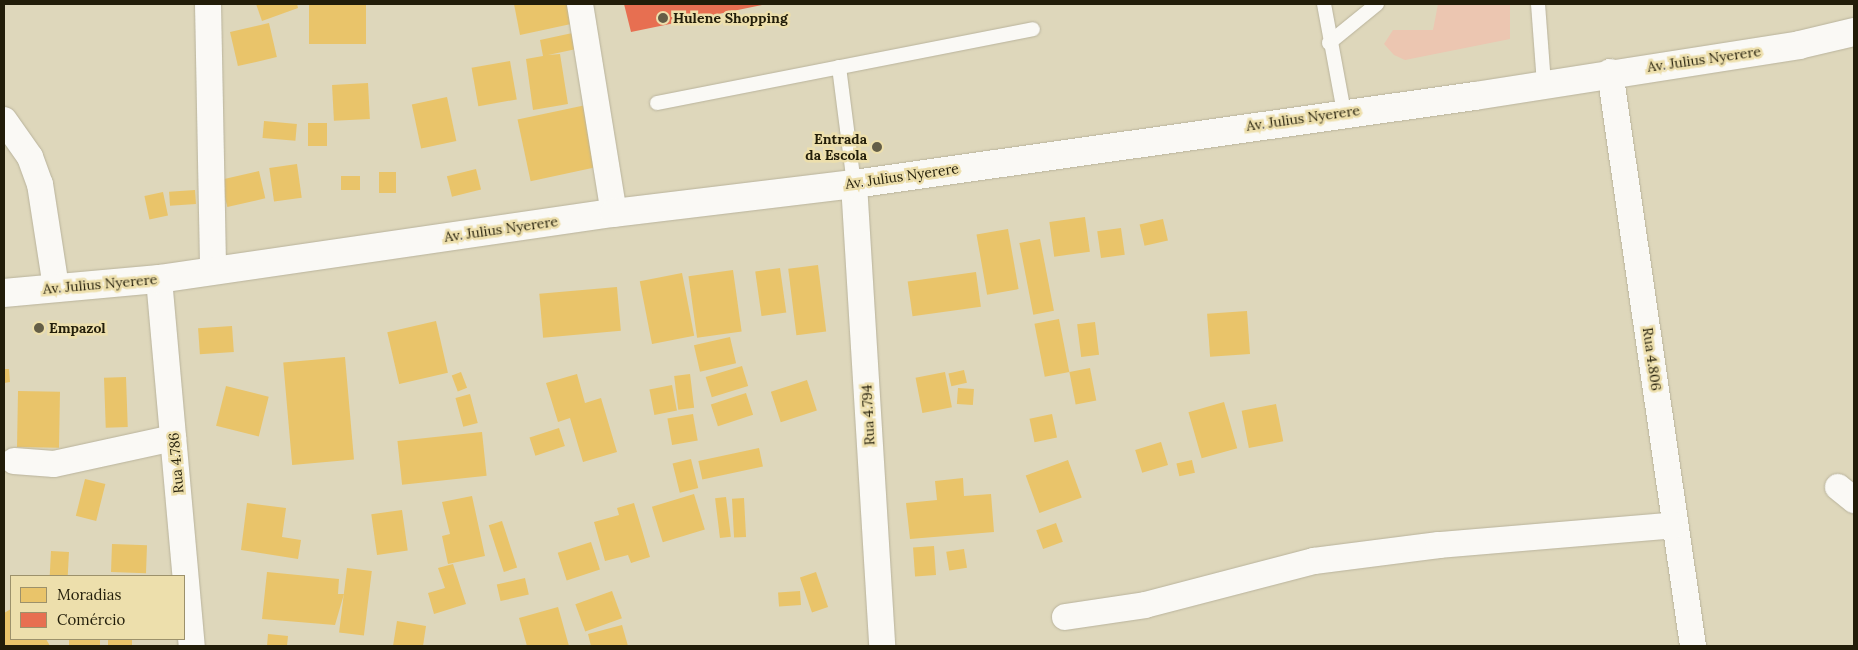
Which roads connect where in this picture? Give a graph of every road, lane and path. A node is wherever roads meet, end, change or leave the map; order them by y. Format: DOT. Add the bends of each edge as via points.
graph roads {
  1 [pos="208,4"];
  2 [pos="580,4"];
  3 [pos="1324,4"];
  4 [pos="1377,4"];
  5 [pos="1538,4"];
  6 [pos="1033,30"];
  7 [pos="1854,32"];
  8 [pos="1329,43"];
  9 [pos="1799,45"];
  10 [pos="1854,46"];
  11 [pos="840,67"];
  12 [pos="1610,72"];
  13 [pos="1544,84"];
  14 [pos="657,103"];
  15 [pos="1344,112"];
  16 [pos="4,120"];
  17 [pos="854,184"];
  18 [pos="614,213"];
  19 [pos="213,271"];
  20 [pos="159,279"];
  21 [pos="56,287"];
  22 [pos="4,293"];
  23 [pos="174,438"];
  24 [pos="14,461"];
  25 [pos="1675,525"];
  26 [pos="1065,617"];
  27 [pos="192,646"];
  28 [pos="882,646"];
  29 [pos="1693,646"];
  1 -- 19 [label="street"];
  2 -- 18 [label="street"];
  3 -- 8 [label="lane"];
  4 -- 8 [label="lane"];
  5 -- 13 [label="lane"];
  6 -- 11 [label="lane"];
  7 -- 9 [label="main road, Av. Julius Nyerere"];
  8 -- 15 [label="lane"];
  9 -- 10 [label="main road, Av. Julius Nyerere"];
  9 -- 12 [label="main road, Av. Julius Nyerere"];
  11 -- 14 [label="lane"];
  11 -- 17 [label="lane"];
  12 -- 13 [label="main road, Av. Julius Nyerere"];
  12 -- 25 [label="street, Rua 4.806"];
  13 -- 15 [label="main road, Av. Julius Nyerere"];
  15 -- 17 [label="main road, Av. Julius Nyerere"];
  16 -- 21 [label="street" via="30,157 40,184"];
  17 -- 18 [label="main road, Av. Julius Nyerere"];
  17 -- 28 [label="street, Rua 4.794"];
  18 -- 19 [label="main road, Av. Julius Nyerere"];
  19 -- 20 [label="main road, Av. Julius Nyerere"];
  20 -- 21 [label="main road, Av. Julius Nyerere"];
  20 -- 23 [label="street, Rua 4.786"];
  21 -- 22 [label="main road, Av. Julius Nyerere"];
  23 -- 24 [label="street" via="54,464"];
  23 -- 27 [label="street, Rua 4.786"];
  25 -- 26 [label="street" via="1439,545 1314,562 1145,605"];
  25 -- 29 [label="street, Rua 4.806"];
}
